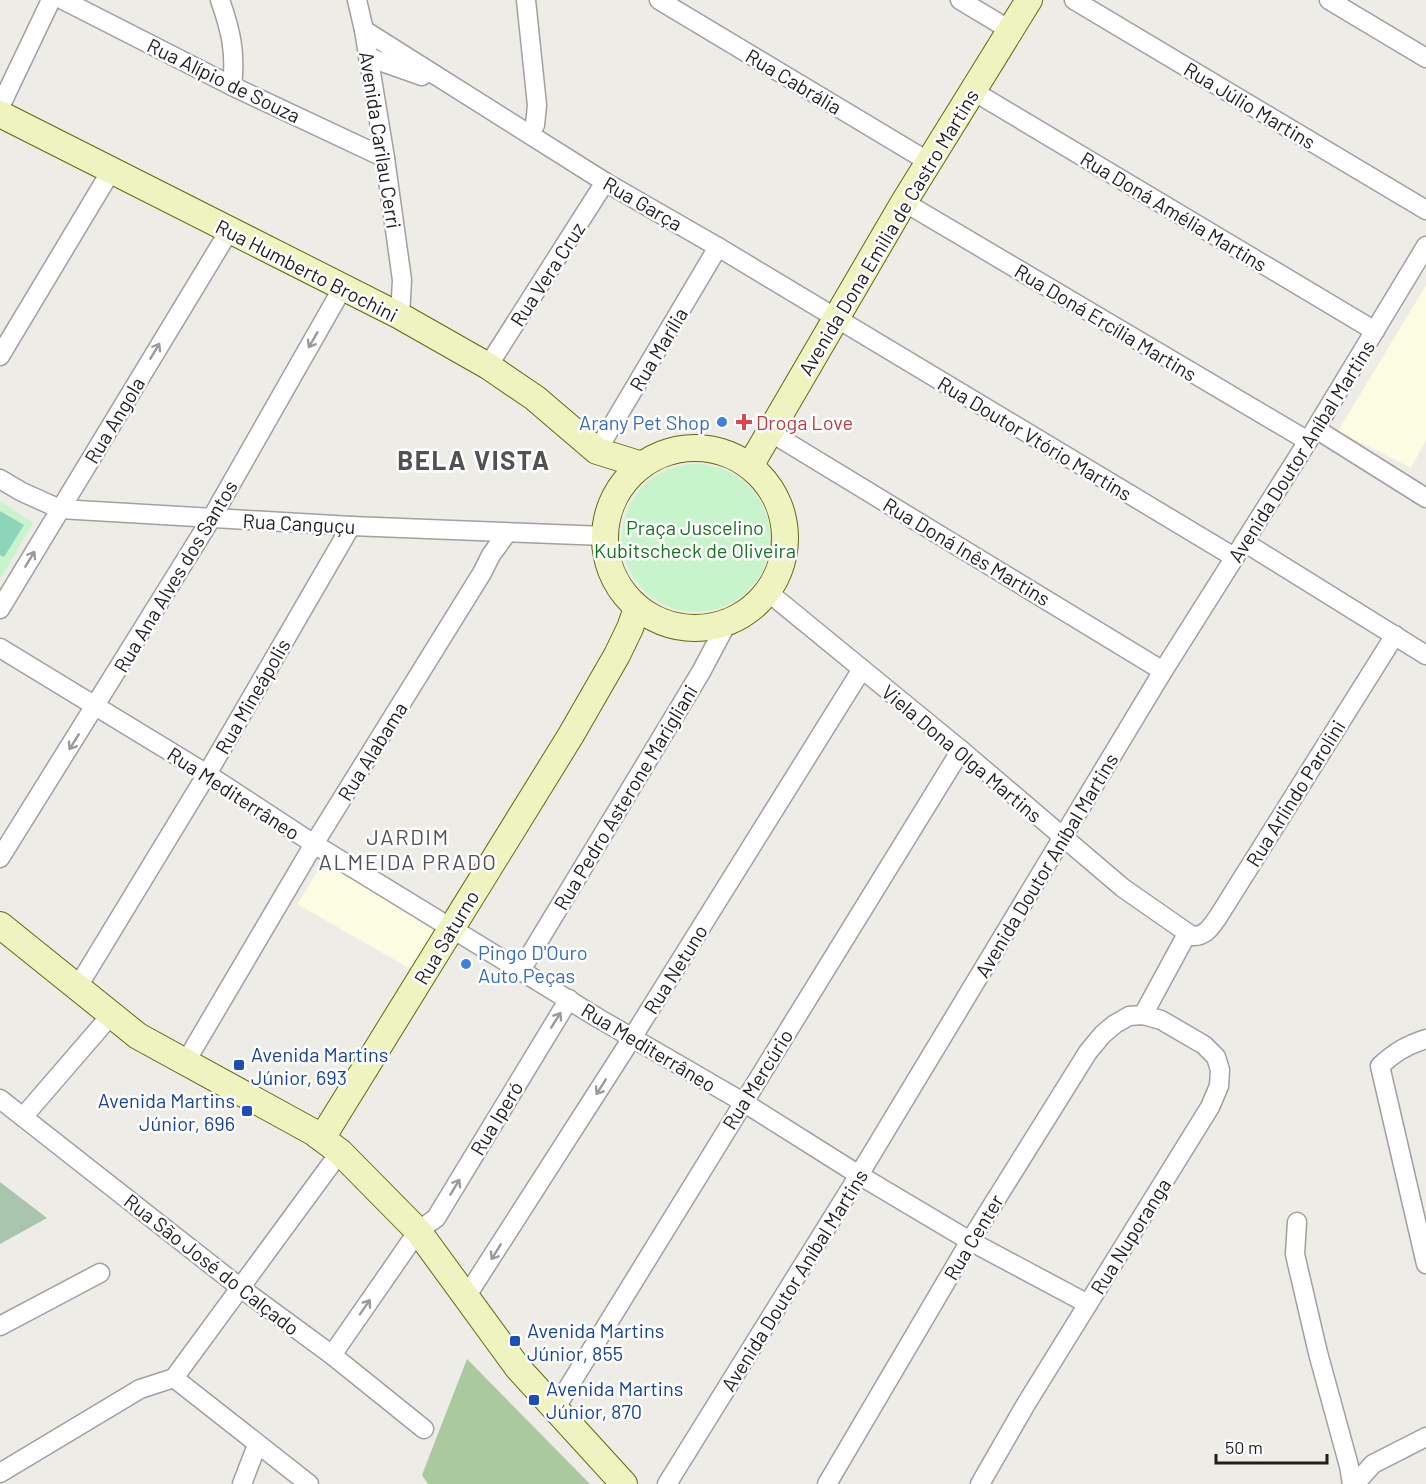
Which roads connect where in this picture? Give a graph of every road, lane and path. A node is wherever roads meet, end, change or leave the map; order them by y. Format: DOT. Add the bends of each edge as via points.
graph roads {
  1 [pos="51,0"];
  2 [pos="63,0"];
  3 [pos="220,0"];
  4 [pos="357,0"];
  5 [pos="526,0"];
  6 [pos="659,0"];
  7 [pos="960,0"];
  8 [pos="1029,0"];
  9 [pos="1074,0"];
  10 [pos="1329,0"];
  11 [pos="364,30"];
  12 [pos="1010,30"];
  13 [pos="368,57"];
  14 [pos="1426,58"];
  15 [pos="232,86"];
  16 [pos="452,87"];
  17 [pos="973,91"];
  18 [pos="0,107"];
  19 [pos="0,114"];
  20 [pos="529,134"];
  21 [pos="385,158"];
  22 [pos="929,162"];
  23 [pos="111,171"];
  24 [pos="605,182"];
  25 [pos="904,202"];
  26 [pos="1426,210"];
  27 [pos="228,231"];
  28 [pos="1426,246"];
  29 [pos="718,247"];
  30 [pos="342,289"];
  31 [pos="393,313"];
  32 [pos="835,318"];
  33 [pos="1375,331"];
  34 [pos="0,356"];
  35 [pos="488,366"];
  36 [pos="770,432"];
  37 [pos="1312,435"];
  38 [pos="597,451"];
  39 [pos="642,465"];
  40 [pos="750,466"];
  41 [pos="0,479"];
  42 [pos="615,497"];
  43 [pos="1426,498"];
  44 [pos="60,509"];
  45 [pos="211,519"];
  46 [pos="351,526"];
  47 [pos="507,533"];
  48 [pos="605,536"];
  49 [pos="1239,550"];
  50 [pos="768,592"];
  51 [pos="637,608"];
  52 [pos="0,609"];
  53 [pos="727,623"];
  54 [pos="1395,635"];
  55 [pos="0,648"];
  56 [pos="1426,654"];
  57 [pos="861,669"];
  58 [pos="1163,671"];
  59 [pos="96,706"];
  60 [pos="961,750"];
  61 [pos="207,774"];
  62 [pos="1062,838"];
  63 [pos="314,844"];
  64 [pos="0,858"];
  65 [pos="0,925"];
  66 [pos="452,927"];
  67 [pos="1187,934"];
  68 [pos="521,970"];
  69 [pos="77,988"];
  70 [pos="569,999"];
  71 [pos="111,1015"];
  72 [pos="1143,1016"];
  73 [pos="632,1038"];
  74 [pos="1426,1039"];
  75 [pos="185,1063"];
  76 [pos="0,1099"];
  77 [pos="743,1102"];
  78 [pos="23,1117"];
  79 [pos="331,1145"];
  80 [pos="859,1175"];
  81 [pos="1297,1222"];
  82 [pos="418,1231"];
  83 [pos="970,1241"];
  84 [pos="1426,1264"];
  85 [pos="100,1273"];
  86 [pos="242,1289"];
  87 [pos="466,1297"];
  88 [pos="1088,1304"];
  89 [pos="0,1326"];
  90 [pos="332,1355"];
  91 [pos="174,1378"];
  92 [pos="555,1409"];
  93 [pos="424,1429"];
  94 [pos="1426,1437"];
  95 [pos="257,1445"];
  96 [pos="0,1473"];
  97 [pos="242,1484"];
  98 [pos="309,1484"];
  99 [pos="624,1484"];
  100 [pos="667,1484"];
  101 [pos="827,1484"];
  102 [pos="980,1484"];
  103 [pos="1353,1484"];
  1 -- 18 [label="street"];
  2 -- 15 [label="street, Rua Alípio de Souza"];
  3 -- 15 [label="street" via="234,49"];
  4 -- 11 [label="street, Avenida Carilau Cerri"];
  5 -- 20 [label="street" via="537,105 535,126"];
  6 -- 22 [label="street, Rua Cabrália"];
  7 -- 12 [label="street"];
  8 -- 12 [label="street, Avenida Dona Emilia de Castro Martins"];
  9 -- 26 [label="street, Rua Júlio Martins"];
  10 -- 14 [label="street"];
  11 -- 13 [label="street, Avenida Carilau Cerri"];
  11 -- 16 [label="street, Rua Garça"];
  12 -- 17 [label="street, Avenida Dona Emilia de Castro Martins"];
  13 -- 16 [label="street, Rua Garça"];
  13 -- 21 [label="street, Avenida Carilau Cerri"];
  15 -- 21 [label="street, Rua Alípio de Souza"];
  16 -- 20 [label="street, Rua Garça"];
  17 -- 22 [label="street, Avenida Dona Emilia de Castro Martins"];
  17 -- 33 [label="street, Rua Doná Amélia Martins"];
  19 -- 23 [label="street, Rua Humberto Brochini"];
  20 -- 24 [label="street, Rua Garça"];
  21 -- 31 [label="street, Avenida Carilau Cerri" via="402,280"];
  22 -- 25 [label="street, Avenida Dona Emilia de Castro Martins"];
  23 -- 27 [label="street, Rua Humberto Brochini"];
  23 -- 34 [label="street"];
  24 -- 29 [label="street, Rua Garça"];
  24 -- 35 [label="street, Rua Vera Cruz"];
  25 -- 32 [label="street, Avenida Dona Emilia de Castro Martins"];
  25 -- 37 [label="street, Rua Doná Ercília Martins"];
  27 -- 30 [label="street, Rua Humberto Brochini"];
  44 -- 27 [label="street, Rua Angola, one-way"];
  28 -- 33 [label="street, Avenida Doutor Aníbal Martins"];
  29 -- 32 [label="street, Rua Garça"];
  29 -- 38 [label="street, Rua Marília"];
  30 -- 31 [label="street, Rua Humberto Brochini"];
  30 -- 45 [label="street, Rua Ana Alves dos Santos, one-way"];
  31 -- 35 [label="street, Rua Humberto Brochini"];
  32 -- 36 [label="street, Avenida Dona Emilia de Castro Martins"];
  32 -- 49 [label="street, Rua Doutor Vtório Martins"];
  33 -- 37 [label="street, Avenida Doutor Aníbal Martins"];
  35 -- 38 [label="street, Rua Humberto Brochini" via="535,398"];
  36 -- 40 [label="street, Avenida Dona Emilia de Castro Martins"];
  36 -- 58 [label="street, Rua Doná Inês Martins"];
  37 -- 43 [label="street, Rua Doná Ercília Martins"];
  37 -- 49 [label="street, Avenida Doutor Aníbal Martins"];
  38 -- 39 [label="street, Rua Humberto Brochini"];
  38 -- 42 [label="street, Rua Humberto Brochini"];
  39 -- 40 [label="street" via="668,452 696,448 723,452"];
  39 -- 42 [label="street"];
  40 -- 50 [label="street" via="778,501 786,532 782,563"];
  41 -- 44 [label="street, Rua Canguçu"];
  42 -- 48 [label="street"];
  44 -- 45 [label="street, Rua Canguçu"];
  52 -- 44 [label="street, Rua Angola, one-way"];
  45 -- 46 [label="street, Rua Canguçu"];
  45 -- 59 [label="street, Rua Ana Alves dos Santos"];
  46 -- 47 [label="street, Rua Canguçu"];
  46 -- 61 [label="street, Rua Mineápolis"];
  47 -- 48 [label="street, Rua Canguçu"];
  47 -- 63 [label="street, Rua Alabama"];
  48 -- 51 [label="street" via="606,556 613,575"];
  49 -- 54 [label="street, Rua Doutor Vtório Martins"];
  49 -- 58 [label="street, Avenida Doutor Aníbal Martins"];
  50 -- 53 [label="street" via="750,610"];
  50 -- 57 [label="street, Viela Dona Olga Martins"];
  51 -- 53 [label="street" via="673,626 701,629"];
  51 -- 66 [label="street, Rua Saturno" via="611,665 571,735"];
  53 -- 68 [label="street, Rua Pedro Asterone Marigliani"];
  54 -- 56 [label="street, Rua Doutor Vtório Martins"];
  54 -- 67 [label="street, Rua Arlindo Parolini" via="1211,927 1198,936"];
  55 -- 59 [label="street, Rua Mediterrâneo"];
  57 -- 60 [label="street, Viela Dona Olga Martins"];
  57 -- 73 [label="street, Rua Netuno"];
  58 -- 62 [label="street, Avenida Doutor Aníbal Martins"];
  59 -- 61 [label="street, Rua Mediterrâneo"];
  59 -- 64 [label="street, Rua Ana Alves dos Santos, one-way"];
  60 -- 62 [label="street, Viela Dona Olga Martins"];
  60 -- 77 [label="street, Rua Mercúrio"];
  61 -- 63 [label="street, Rua Mediterrâneo"];
  61 -- 69 [label="street, Rua Mineápolis"];
  62 -- 67 [label="street, Viela Dona Olga Martins"];
  62 -- 80 [label="street, Avenida Doutor Aníbal Martins"];
  63 -- 66 [label="street, Rua Mediterrâneo"];
  63 -- 75 [label="street, Rua Alabama"];
  65 -- 69 [label="street"];
  66 -- 68 [label="street, Rua Mediterrâneo"];
  66 -- 79 [label="street, Rua Saturno"];
  67 -- 72 [label="street"];
  68 -- 70 [label="street, Rua Mediterrâneo"];
  69 -- 71 [label="street"];
  70 -- 73 [label="street, Rua Mediterrâneo"];
  82 -- 70 [label="street, Rua Iperó, one-way" via="436,1218"];
  71 -- 75 [label="street"];
  71 -- 78 [label="street"];
  72 -- 83 [label="street, Rua Center" via="1129,1016 1115,1024 1088,1052"];
  72 -- 88 [label="street, Rua Nuporanga" via="1161,1020 1204,1045 1216,1057 1219,1086 1210,1107"];
  73 -- 77 [label="street, Rua Mediterrâneo"];
  73 -- 87 [label="street, Rua Netuno, one-way"];
  74 -- 84 [label="street" via="1394,1052 1380,1066"];
  75 -- 79 [label="street" via="314,1132"];
  76 -- 78 [label="street, Rua São José do Calçado"];
  77 -- 80 [label="street, Rua Mediterrâneo"];
  77 -- 92 [label="street, Rua Mercúrio"];
  78 -- 86 [label="street, Rua São José do Calçado"];
  79 -- 82 [label="street"];
  79 -- 86 [label="street"];
  80 -- 83 [label="street, Rua Mediterrâneo"];
  80 -- 100 [label="street, Avenida Doutor Aníbal Martins"];
  81 -- 103 [label="street" via="1297,1263"];
  82 -- 87 [label="street"];
  90 -- 82 [label="street, Rua Iperó, one-way"];
  83 -- 88 [label="street, Rua Mediterrâneo"];
  83 -- 101 [label="street, Rua Center"];
  85 -- 89 [label="street"];
  86 -- 90 [label="street, Rua São José do Calçado"];
  86 -- 91 [label="street"];
  87 -- 92 [label="street" via="518,1368"];
  88 -- 102 [label="street, Rua Nuporanga"];
  90 -- 93 [label="street, Rua São José do Calçado"];
  91 -- 95 [label="street"];
  91 -- 96 [label="street" via="140,1389"];
  92 -- 99 [label="street"];
  94 -- 103 [label="street" via="1373,1464"];
  95 -- 97 [label="street"];
  95 -- 98 [label="street"];
}
